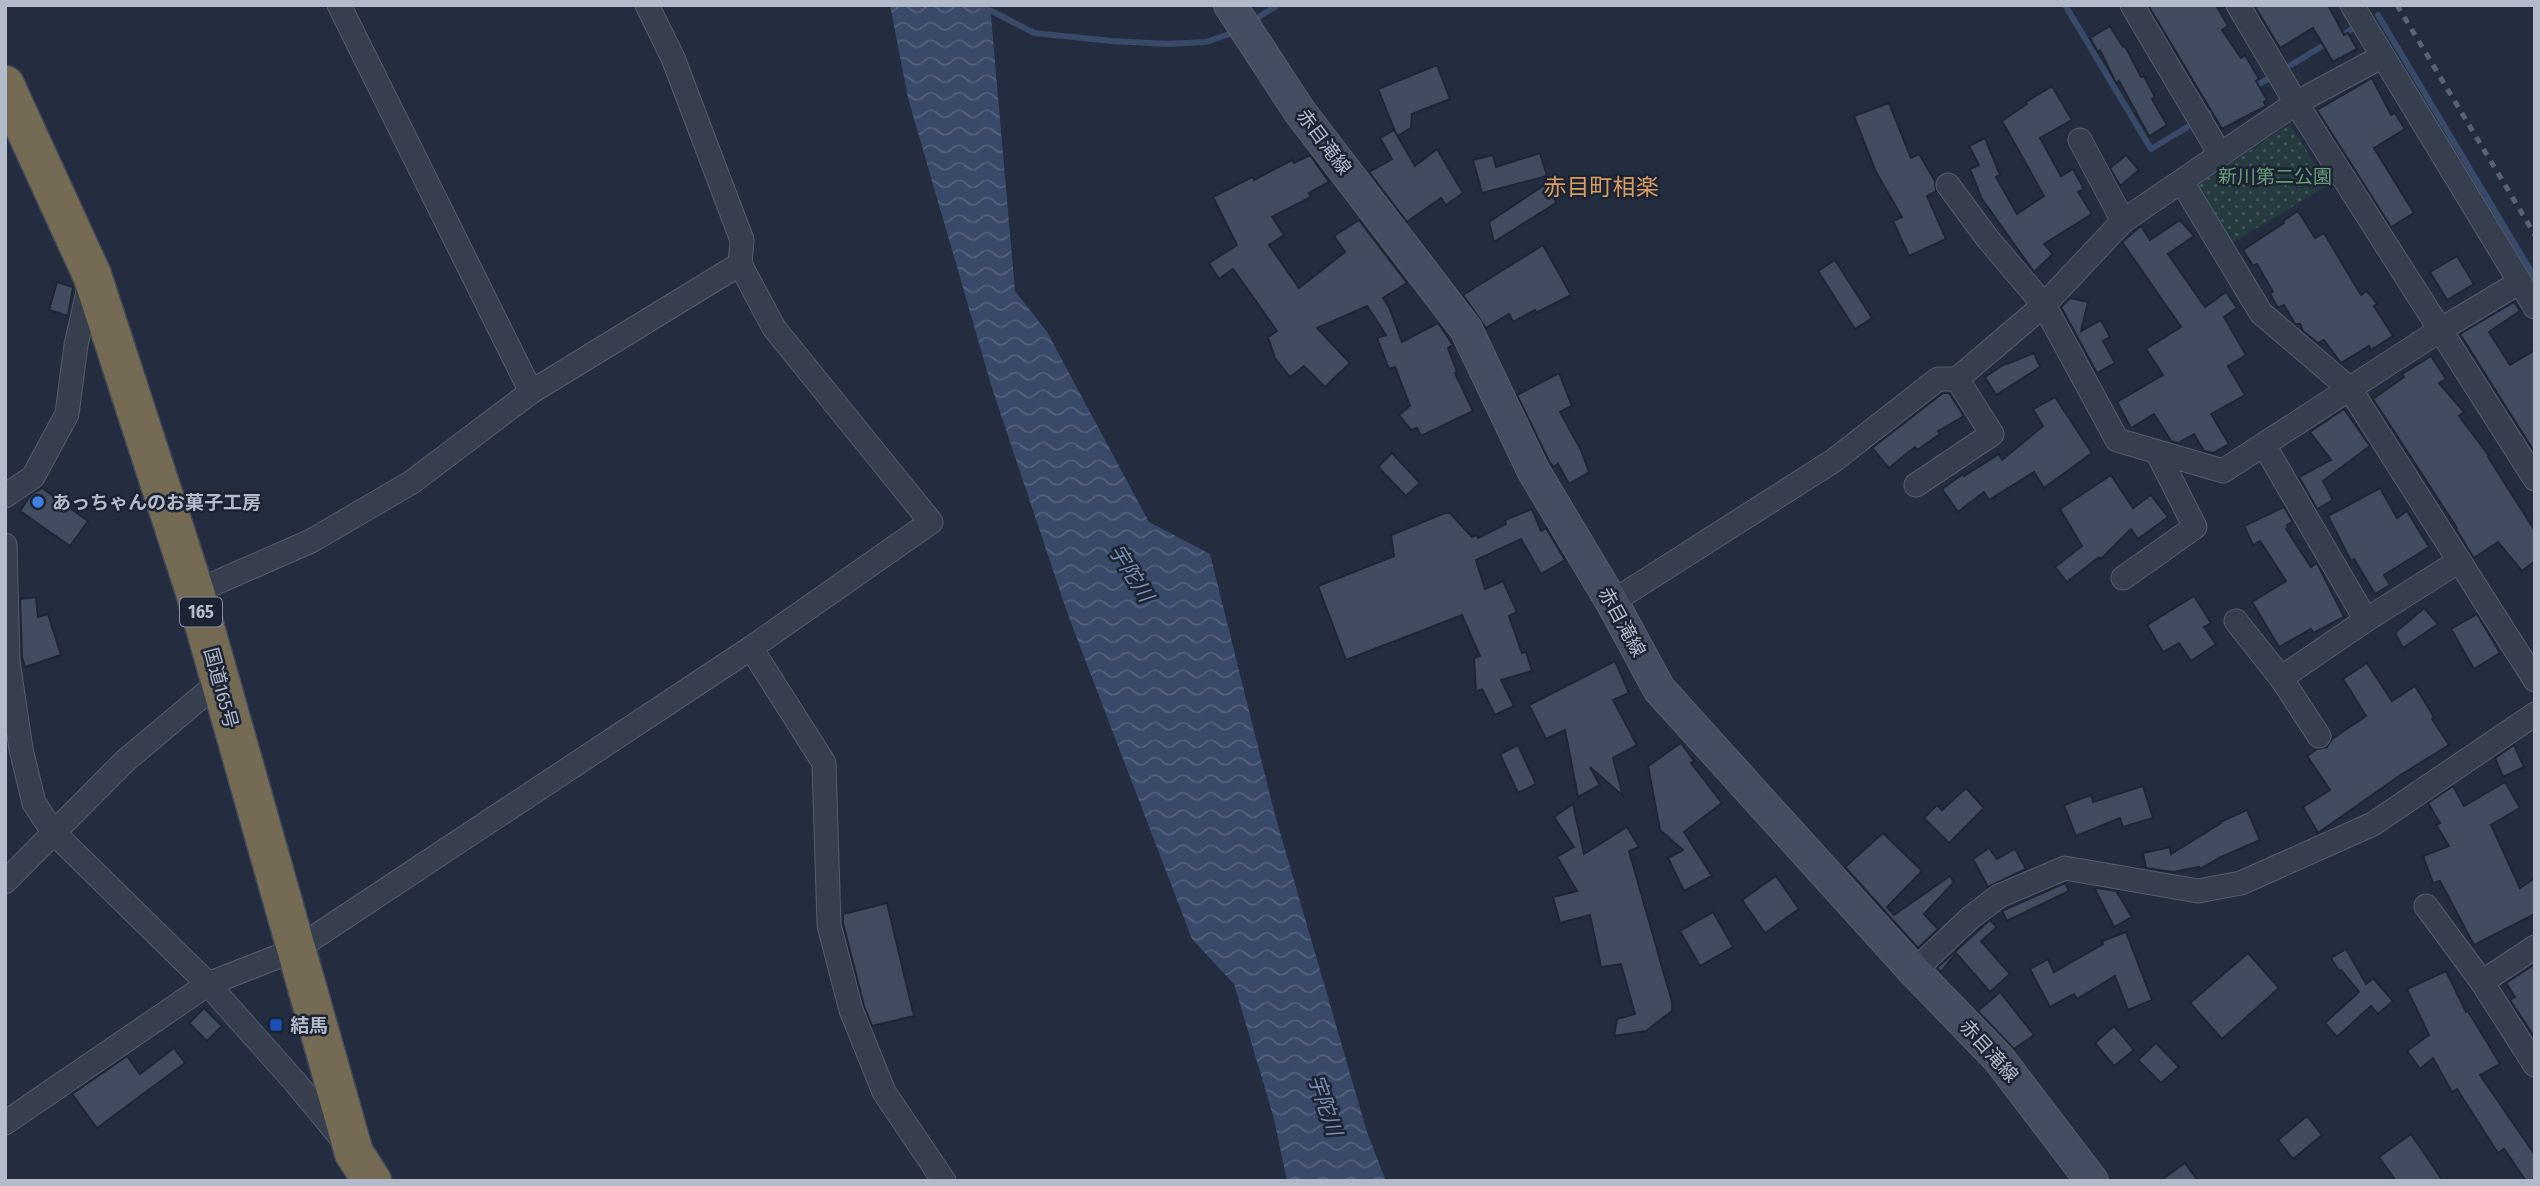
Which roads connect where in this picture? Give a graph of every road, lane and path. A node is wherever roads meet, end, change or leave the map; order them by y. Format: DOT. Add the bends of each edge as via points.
graph roads {
  1 [pos="339,5"];
  2 [pos="647,5"];
  3 [pos="2132,5"];
  4 [pos="2238,5"];
  5 [pos="2352,5"];
  6 [pos="1242,15"];
  7 [pos="2381,57"];
  8 [pos="5,85"];
  9 [pos="2296,103"];
  10 [pos="2080,139"];
  11 [pos="2220,153"];
  12 [pos="2182,182"];
  13 [pos="1948,185"];
  14 [pos="2123,222"];
  15 [pos="740,264"];
  16 [pos="93,275"];
  17 [pos="2520,282"];
  18 [pos="2044,305"];
  19 [pos="2535,307"];
  20 [pos="2440,330"];
  21 [pos="1957,379"];
  22 [pos="2350,389"];
  23 [pos="531,392"];
  24 [pos="2264,445"];
  25 [pos="2157,452"];
  26 [pos="2535,479"];
  27 [pos="1916,485"];
  28 [pos="5,496"];
  29 [pos="5,545"];
  30 [pos="2459,561"];
  31 [pos="2123,578"];
  32 [pos="195,592"];
  33 [pos="1612,602"];
  34 [pos="2366,620"];
  35 [pos="2236,621"];
  36 [pos="751,648"];
  37 [pos="2281,678"];
  38 [pos="2535,680"];
  39 [pos="219,682"];
  40 [pos="2535,714"];
  41 [pos="2319,736"];
  42 [pos="53,832"];
  43 [pos="5,882"];
  44 [pos="2426,906"];
  45 [pos="2535,947"];
  46 [pos="295,950"];
  47 [pos="1914,971"];
  48 [pos="2482,982"];
  49 [pos="208,984"];
  50 [pos="2535,1066"];
  51 [pos="5,1123"];
  52 [pos="363,1167"];
  53 [pos="944,1181"];
  54 [pos="2092,1181"];
  1 -- 23 [label="street"];
  2 -- 15 [label="street" via="673,58 742,240"];
  3 -- 11 [label="street"];
  4 -- 9 [label="street"];
  5 -- 7 [label="street"];
  6 -- 33 [label="main road, 赤目滝線" via="1300,112 1466,329 1533,470"];
  7 -- 9 [label="street"];
  7 -- 17 [label="street"];
  8 -- 16 [label="highway, 国道165号 / 165"];
  9 -- 11 [label="street"];
  9 -- 20 [label="street"];
  10 -- 14 [label="street"];
  11 -- 12 [label="street"];
  12 -- 14 [label="street"];
  12 -- 22 [label="street" via="2261,313"];
  13 -- 18 [label="street"];
  14 -- 18 [label="street"];
  15 -- 23 [label="street"];
  15 -- 36 [label="street" via="774,328 931,522"];
  16 -- 28 [label="street" via="76,345 67,414 33,477"];
  16 -- 32 [label="highway, 国道165号 / 165"];
  17 -- 19 [label="street"];
  17 -- 20 [label="street"];
  18 -- 21 [label="street"];
  18 -- 25 [label="street" via="2117,440"];
  20 -- 22 [label="street"];
  20 -- 26 [label="street"];
  21 -- 27 [label="street" via="1992,433"];
  21 -- 33 [label="street" via="1938,379 1833,461"];
  22 -- 24 [label="street"];
  22 -- 30 [label="street"];
  23 -- 32 [label="street" via="401,489 311,541"];
  24 -- 25 [label="street" via="2223,471"];
  24 -- 34 [label="street"];
  25 -- 31 [label="street" via="2195,527"];
  29 -- 42 [label="street" via="8,661 21,750 34,803"];
  30 -- 34 [label="street"];
  30 -- 38 [label="street"];
  32 -- 39 [label="highway, 国道165号 / 165"];
  33 -- 47 [label="main road, 赤目滝線" via="1659,689"];
  34 -- 37 [label="street"];
  35 -- 37 [label="street"];
  36 -- 46 [label="street"];
  36 -- 53 [label="street" via="824,763 829,925 851,1010 884,1092"];
  37 -- 41 [label="street"];
  39 -- 42 [label="street" via="125,761"];
  39 -- 46 [label="highway, 国道165号 / 165"];
  40 -- 47 [label="street" via="2373,824 2241,883 2198,891 2065,868 1999,896"];
  42 -- 43 [label="street"];
  42 -- 49 [label="street"];
  44 -- 48 [label="street"];
  45 -- 48 [label="street"];
  46 -- 49 [label="street"];
  46 -- 52 [label="highway, 国道165号 / 165"];
  47 -- 54 [label="main road, 赤目滝線" via="1999,1059"];
  48 -- 50 [label="street"];
  49 -- 51 [label="street"];
  49 -- 52 [label="street"];
}
